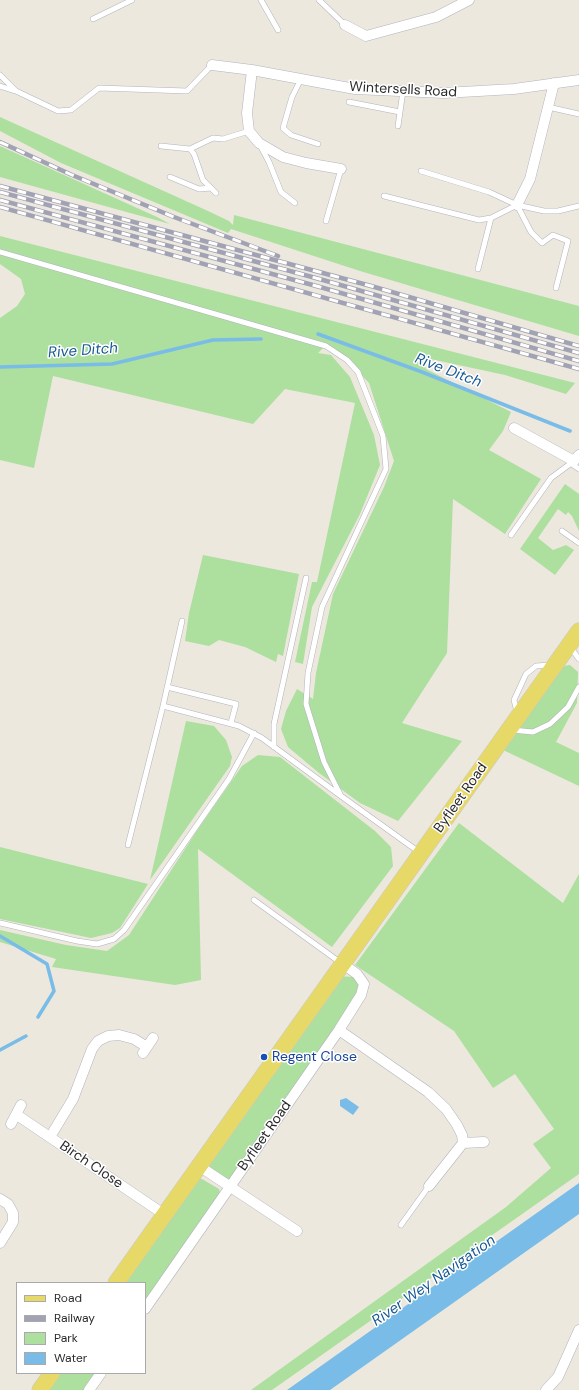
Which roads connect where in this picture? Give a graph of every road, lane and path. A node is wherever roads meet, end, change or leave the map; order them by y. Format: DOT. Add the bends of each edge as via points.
graph roads {
  1 [pos="132,0"];
  2 [pos="261,0"];
  3 [pos="319,0"];
  4 [pos="469,0"];
  5 [pos="93,19"];
  6 [pos="345,26"];
  7 [pos="278,30"];
  8 [pos="212,65"];
  9 [pos="252,70"];
  10 [pos="0,75"];
  11 [pos="302,78"];
  12 [pos="579,80"];
  13 [pos="554,83"];
  14 [pos="0,86"];
  15 [pos="16,91"];
  16 [pos="403,91"];
  17 [pos="349,102"];
  18 [pos="548,107"];
  19 [pos="400,112"];
  20 [pos="579,114"];
  21 [pos="398,126"];
  22 [pos="249,131"];
  23 [pos="259,143"];
  24 [pos="318,144"];
  25 [pos="161,146"];
  26 [pos="190,149"];
  27 [pos="341,169"];
  28 [pos="421,171"];
  29 [pos="170,177"];
  30 [pos="211,188"];
  31 [pos="216,193"];
  32 [pos="384,196"];
  33 [pos="295,203"];
  34 [pos="517,205"];
  35 [pos="579,206"];
  36 [pos="491,218"];
  37 [pos="326,220"];
  38 [pos="0,252"];
  39 [pos="478,269"];
  40 [pos="556,288"];
  41 [pos="514,428"];
  42 [pos="575,462"];
  43 [pos="562,531"];
  44 [pos="511,534"];
  45 [pos="579,543"];
  46 [pos="306,578"];
  47 [pos="182,621"];
  48 [pos="579,631"];
  49 [pos="569,646"];
  50 [pos="579,659"];
  51 [pos="579,687"];
  52 [pos="167,688"];
  53 [pos="163,706"];
  54 [pos="231,723"];
  55 [pos="514,723"];
  56 [pos="254,733"];
  57 [pos="274,746"];
  58 [pos="341,796"];
  59 [pos="128,846"];
  60 [pos="422,853"];
  61 [pos="254,900"];
  62 [pos="0,923"];
  63 [pos="343,964"];
  64 [pos="339,1030"];
  65 [pos="153,1038"];
  66 [pos="21,1105"];
  67 [pos="17,1115"];
  68 [pos="11,1124"];
  69 [pos="50,1137"];
  70 [pos="484,1142"];
  71 [pos="463,1143"];
  72 [pos="199,1166"];
  73 [pos="230,1186"];
  74 [pos="429,1186"];
  75 [pos="0,1199"];
  76 [pos="165,1215"];
  77 [pos="401,1224"];
  78 [pos="297,1231"];
  79 [pos="0,1244"];
  80 [pos="117,1282"];
  81 [pos="146,1307"];
  82 [pos="579,1330"];
  83 [pos="51,1374"];
  84 [pos="100,1374"];
  85 [pos="40,1390"];
  86 [pos="89,1390"];
  87 [pos="546,1390"];
  1 -- 5 [label="lane"];
  2 -- 7 [label="lane"];
  3 -- 6 [label="lane"];
  4 -- 6 [label="street" via="436,17 366,36"];
  8 -- 9 [label="street, Wintersells Road"];
  8 -- 15 [label="lane" via="187,91 99,88 71,110 58,112"];
  9 -- 11 [label="street, Wintersells Road"];
  9 -- 22 [label="street" via="247,113"];
  10 -- 15 [label="lane"];
  11 -- 16 [label="street, Wintersells Road" via="355,89"];
  11 -- 24 [label="lane" via="292,97 283,128 291,135"];
  12 -- 13 [label="street, Wintersells Road"];
  13 -- 16 [label="street, Wintersells Road" via="472,93"];
  13 -- 18 [label="street"];
  14 -- 15 [label="lane"];
  16 -- 19 [label="lane"];
  17 -- 19 [label="lane"];
  18 -- 20 [label="lane"];
  18 -- 34 [label="street" via="530,180"];
  19 -- 21 [label="lane"];
  22 -- 23 [label="street"];
  22 -- 26 [label="lane" via="223,139 213,138"];
  23 -- 27 [label="street" via="283,156"];
  23 -- 33 [label="lane" via="270,162 281,192"];
  25 -- 26 [label="lane"];
  26 -- 30 [label="lane" via="203,180"];
  27 -- 37 [label="lane"];
  28 -- 34 [label="lane" via="489,192"];
  29 -- 30 [label="lane" via="198,188"];
  30 -- 31 [label="lane"];
  32 -- 36 [label="lane" via="479,220"];
  34 -- 35 [label="lane" via="544,211"];
  34 -- 36 [label="lane"];
  34 -- 40 [label="lane" via="531,232 542,243 553,236 568,241"];
  36 -- 39 [label="lane"];
  38 -- 58 [label="lane" via="326,346 347,360 358,372 383,436 386,469 322,607 308,673 306,704 324,762"];
  41 -- 42 [label="street"];
  42 -- 44 [label="lane" via="551,478"];
  43 -- 45 [label="lane"];
  46 -- 57 [label="lane" via="274,724"];
  47 -- 52 [label="lane"];
  48 -- 49 [label="main road, Byfleet Road"];
  49 -- 50 [label="lane"];
  49 -- 55 [label="main road, Byfleet Road"];
  51 -- 55 [label="lane" via="568,707 550,724 533,732"];
  52 -- 53 [label="lane"];
  52 -- 54 [label="lane" via="236,704"];
  53 -- 54 [label="lane"];
  53 -- 59 [label="lane"];
  54 -- 56 [label="lane"];
  55 -- 60 [label="main road, Byfleet Road"];
  56 -- 57 [label="lane"];
  56 -- 62 [label="lane" via="229,779 128,924 114,939 96,944"];
  57 -- 58 [label="lane"];
  58 -- 60 [label="lane"];
  60 -- 63 [label="main road, Byfleet Road"];
  61 -- 63 [label="lane"];
  63 -- 64 [label="street, Byfleet Road" via="357,974 364,984 361,995"];
  63 -- 72 [label="main road, Byfleet Road"];
  64 -- 71 [label="street" via="428,1092 446,1109 457,1125"];
  64 -- 73 [label="street, Byfleet Road"];
  65 -- 69 [label="street" via="145,1050 134,1039 119,1035 108,1036 98,1041 92,1049 73,1099"];
  66 -- 67 [label="street"];
  67 -- 68 [label="street"];
  67 -- 69 [label="street, Birch Close"];
  69 -- 76 [label="street, Birch Close"];
  70 -- 71 [label="street"];
  71 -- 74 [label="street"];
  72 -- 73 [label="street"];
  72 -- 76 [label="main road, Byfleet Road"];
  73 -- 78 [label="street"];
  73 -- 81 [label="street, Byfleet Road"];
  74 -- 77 [label="lane"];
  75 -- 79 [label="street" via="8,1204 13,1213 13,1222"];
  76 -- 80 [label="main road, Byfleet Road"];
  82 -- 87 [label="street" via="558,1377"];
  83 -- 85 [label="main road"];
  84 -- 86 [label="street"];
}
